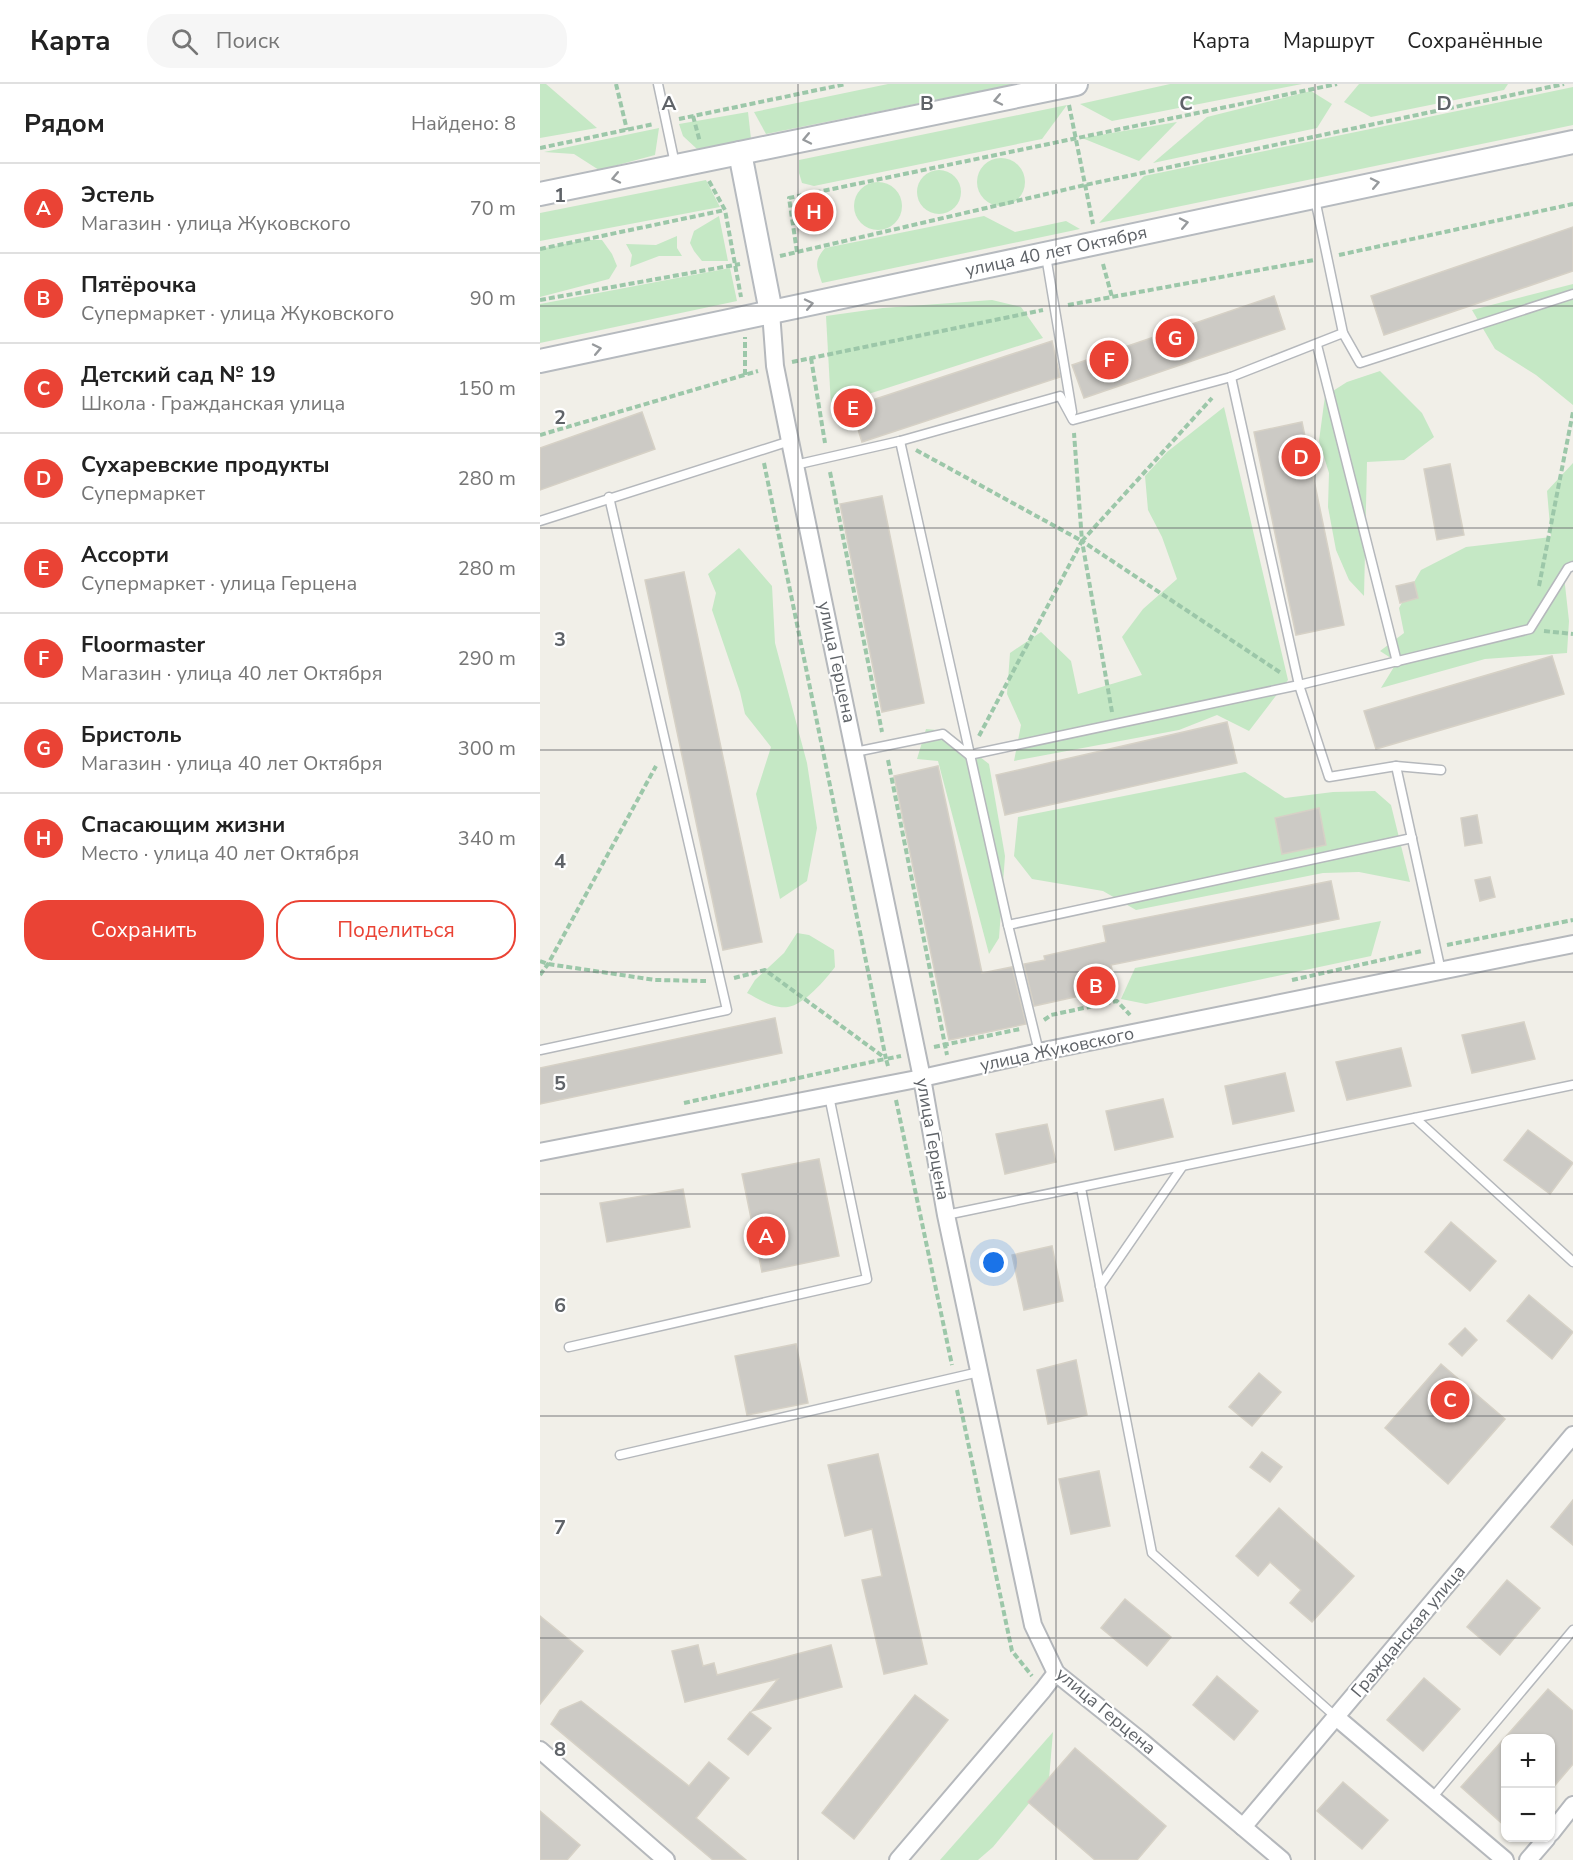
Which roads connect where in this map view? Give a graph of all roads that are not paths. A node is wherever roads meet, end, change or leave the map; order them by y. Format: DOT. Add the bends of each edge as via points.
graph roads {
  1 [pos="658,84"];
  2 [pos="1058,86"];
  3 [pos="1573,142"];
  4 [pos="740,153"];
  5 [pos="675,165"];
  6 [pos="540,194"];
  7 [pos="1315,195"];
  8 [pos="1045,253"];
  9 [pos="1573,294"];
  10 [pos="771,312"];
  11 [pos="1343,333"];
  12 [pos="1317,345"];
  13 [pos="540,361"];
  14 [pos="1231,377"];
  15 [pos="1073,420"];
  16 [pos="790,441"];
  17 [pos="900,441"];
  18 [pos="795,465"];
  19 [pos="609,497"];
  20 [pos="540,520"];
  21 [pos="1573,566"];
  22 [pos="1397,662"];
  23 [pos="1299,685"];
  24 [pos="855,752"];
  25 [pos="969,755"];
  26 [pos="1396,766"];
  27 [pos="1441,770"];
  28 [pos="1412,838"];
  29 [pos="1008,925"];
  30 [pos="1573,944"];
  31 [pos="1441,971"];
  32 [pos="540,1050"];
  33 [pos="1039,1052"];
  34 [pos="922,1078"];
  35 [pos="1573,1085"];
  36 [pos="829,1096"];
  37 [pos="1415,1118"];
  38 [pos="540,1152"];
  39 [pos="1182,1167"];
  40 [pos="1081,1188"];
  41 [pos="946,1215"];
  42 [pos="1573,1262"];
  43 [pos="1100,1286"];
  44 [pos="569,1347"];
  45 [pos="979,1372"];
  46 [pos="1573,1435"];
  47 [pos="620,1455"];
  48 [pos="1573,1630"];
  49 [pos="1056,1673"];
  50 [pos="1335,1717"];
  51 [pos="540,1750"];
  52 [pos="1432,1798"];
  53 [pos="1573,1805"];
  54 [pos="1243,1827"];
  55 [pos="1555,1828"];
  56 [pos="1544,1842"];
  57 [pos="666,1860"];
  58 [pos="898,1860"];
  59 [pos="1282,1860"];
  60 [pos="1506,1860"];
  61 [pos="1528,1860"];
  1 -- 5 [label="lane"];
  2 -- 4 [label="street, one-way"];
  7 -- 3 [label="street, улица 40 лет Октября, one-way"];
  4 -- 5 [label="street"];
  4 -- 10 [label="street"];
  5 -- 6 [label="street, one-way"];
  8 -- 7 [label="street, улица 40 лет Октября, one-way"];
  7 -- 11 [label="lane"];
  10 -- 8 [label="street, улица 40 лет Октября, one-way"];
  8 -- 15 [label="lane"];
  9 -- 11 [label="lane" via="1360,363"];
  13 -- 10 [label="street, улица 40 лет Октября, one-way"];
  10 -- 16 [label="street, улица Герцена" via="775,366"];
  11 -- 12 [label="lane"];
  12 -- 14 [label="lane"];
  12 -- 22 [label="lane"];
  14 -- 15 [label="lane"];
  14 -- 23 [label="lane"];
  15 -- 17 [label="lane" via="1060,396"];
  16 -- 18 [label="street, улица Герцена"];
  16 -- 19 [label="lane"];
  17 -- 18 [label="lane"];
  17 -- 25 [label="lane"];
  18 -- 24 [label="street, улица Герцена"];
  19 -- 20 [label="lane"];
  19 -- 32 [label="lane" via="727,1010"];
  21 -- 22 [label="lane" via="1568,568 1530,629"];
  22 -- 23 [label="lane"];
  23 -- 25 [label="lane"];
  23 -- 26 [label="lane" via="1329,777"];
  24 -- 25 [label="lane" via="943,734"];
  24 -- 34 [label="street, улица Герцена"];
  25 -- 29 [label="lane"];
  26 -- 27 [label="lane"];
  26 -- 28 [label="lane"];
  28 -- 29 [label="lane"];
  28 -- 31 [label="lane"];
  29 -- 33 [label="lane"];
  30 -- 31 [label="street, улица Жуковского"];
  31 -- 33 [label="street, улица Жуковского"];
  33 -- 34 [label="street, улица Жуковского"];
  34 -- 36 [label="street, улица Жуковского"];
  34 -- 41 [label="street, улица Герцена"];
  35 -- 37 [label="lane"];
  36 -- 38 [label="street, улица Жуковского"];
  36 -- 44 [label="lane" via="867,1279"];
  37 -- 39 [label="lane"];
  37 -- 42 [label="lane"];
  39 -- 40 [label="lane"];
  39 -- 43 [label="lane"];
  40 -- 41 [label="lane"];
  40 -- 43 [label="lane"];
  41 -- 45 [label="street, улица Герцена"];
  43 -- 50 [label="lane" via="1152,1553"];
  45 -- 47 [label="lane"];
  45 -- 49 [label="street, улица Герцена" via="1033,1625"];
  46 -- 50 [label="street, Гражданская улица"];
  48 -- 52 [label="lane"];
  49 -- 54 [label="street, улица Герцена"];
  49 -- 58 [label="street"];
  50 -- 52 [label="street"];
  50 -- 54 [label="street, Гражданская улица"];
  51 -- 57 [label="street"];
  52 -- 60 [label="street"];
  53 -- 55 [label="street"];
  54 -- 59 [label="street, улица Герцена"];
  56 -- 61 [label="street"];
}
